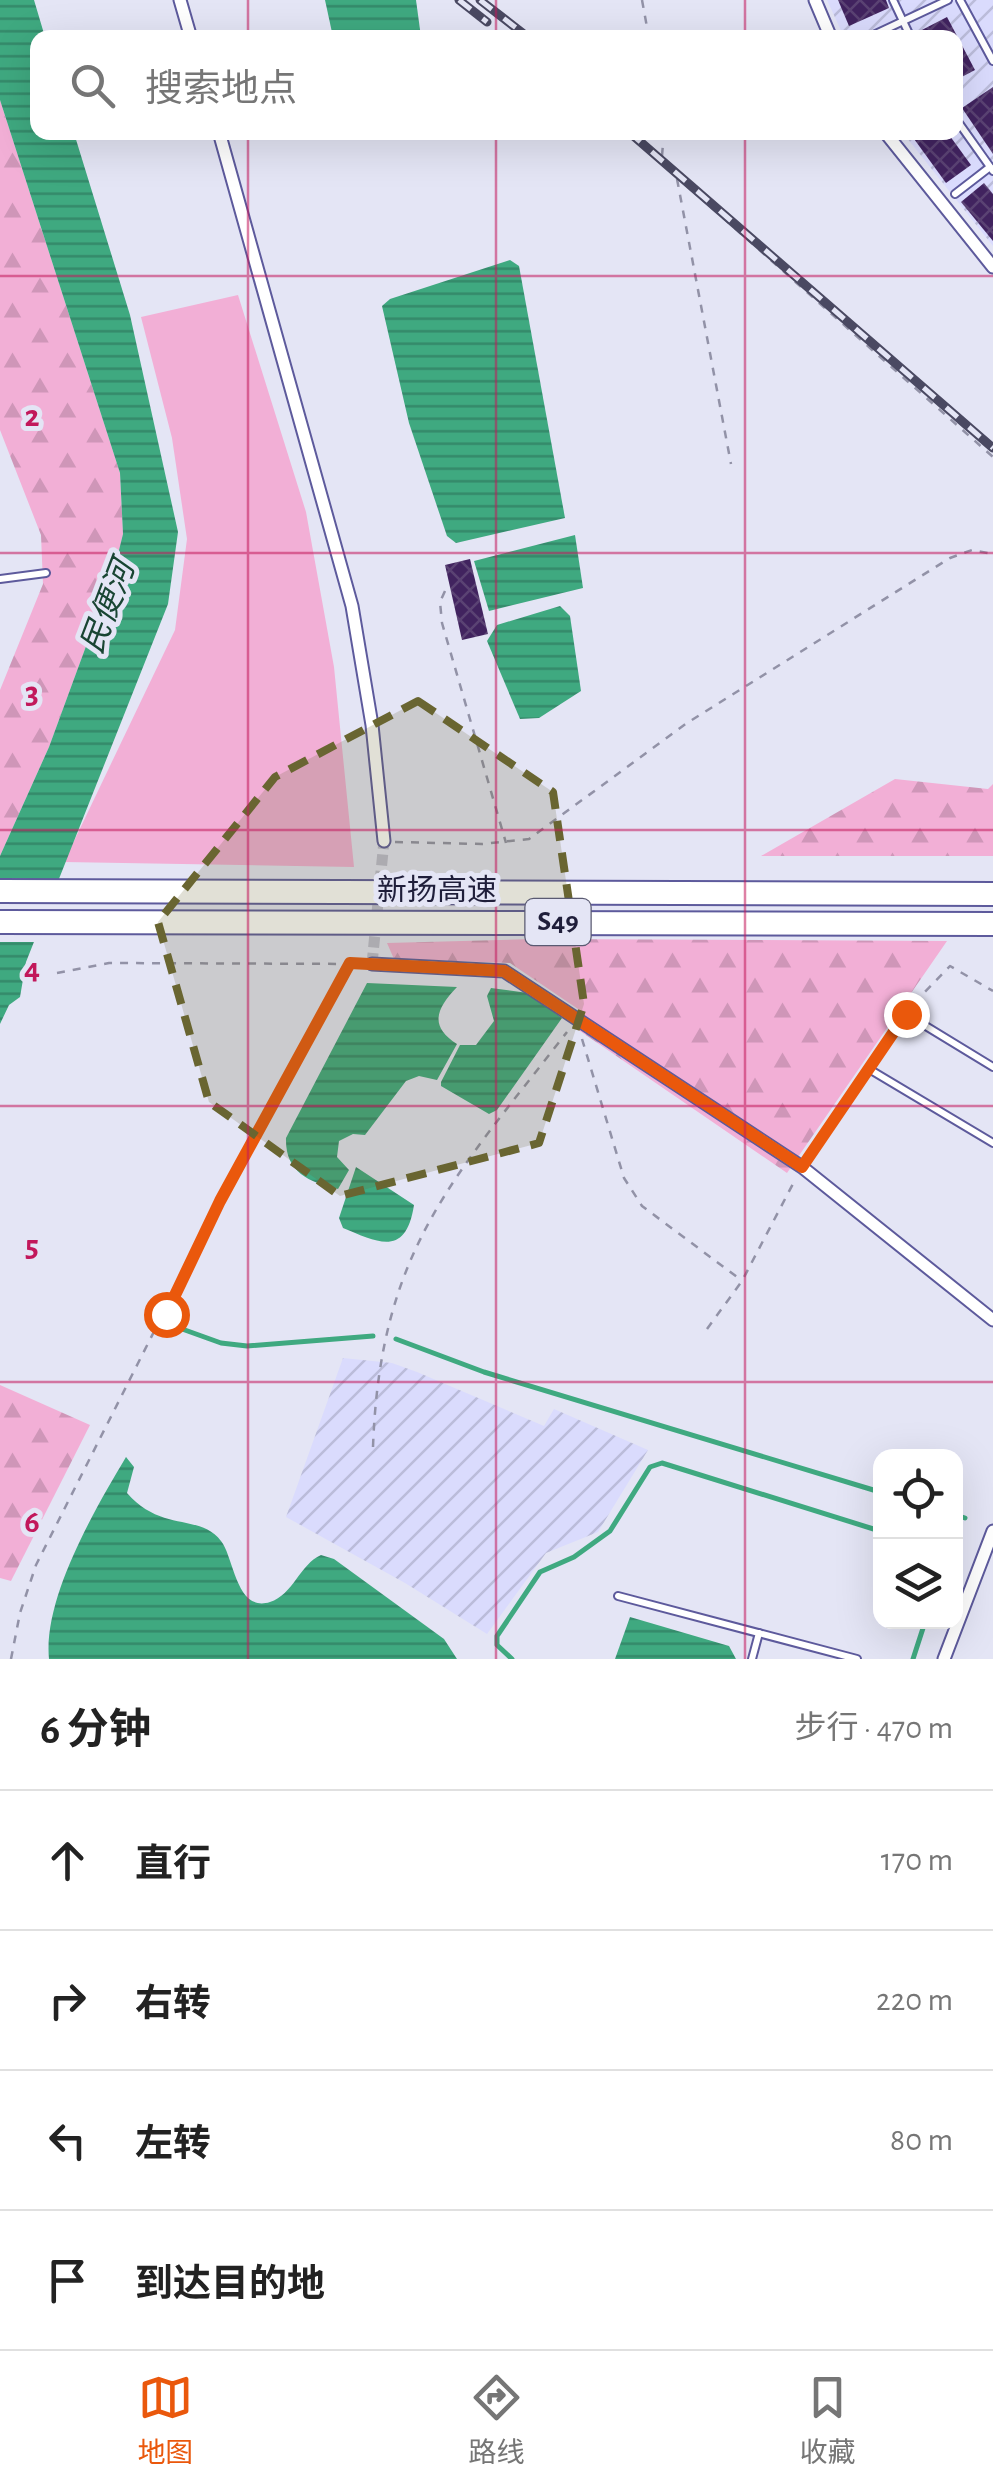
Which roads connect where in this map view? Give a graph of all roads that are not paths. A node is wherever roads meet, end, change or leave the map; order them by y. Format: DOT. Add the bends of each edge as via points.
graph roads {
  1 [pos="180,0"];
  2 [pos="815,0"];
  3 [pos="893,0"];
  4 [pos="948,0"];
  5 [pos="960,0"];
  6 [pos="903,21"];
  7 [pos="189,30"];
  8 [pos="828,30"];
  9 [pos="884,30"];
  10 [pos="907,30"];
  11 [pos="993,60"];
  12 [pos="963,130"];
  13 [pos="221,140"];
  14 [pos="892,140"];
  15 [pos="992,169"];
  16 [pos="955,194"];
  17 [pos="993,266"];
  18 [pos="46,573"];
  19 [pos="0,579"];
  20 [pos="384,842"];
  21 [pos="0,891"];
  22 [pos="993,894"];
  23 [pos="0,922"];
  24 [pos="993,924"];
  25 [pos="372,964"];
  26 [pos="906,1014"];
  27 [pos="993,1067"];
  28 [pos="868,1068"];
  29 [pos="993,1143"];
  30 [pos="993,1320"];
  31 [pos="993,1531"];
  32 [pos="618,1596"];
  33 [pos="758,1633"];
  34 [pos="752,1659"];
  35 [pos="858,1659"];
  36 [pos="944,1659"];
  1 -- 7 [label="street"];
  2 -- 8 [label="street"];
  3 -- 6 [label="lane"];
  4 -- 6 [label="lane"];
  5 -- 11 [label="lane"];
  6 -- 9 [label="lane"];
  6 -- 10 [label="lane"];
  12 -- 15 [label="lane"];
  13 -- 20 [label="street" via="352,606"];
  14 -- 17 [label="street"];
  15 -- 16 [label="lane"];
  18 -- 19 [label="lane"];
  21 -- 22 [label="highway, 新扬高速 / S49"];
  23 -- 24 [label="highway, 新扬高速 / S49"];
  25 -- 30 [label="street" via="504,971 802,1167"];
  26 -- 27 [label="lane"];
  28 -- 29 [label="lane"];
  31 -- 36 [label="street"];
  32 -- 33 [label="lane"];
  33 -- 34 [label="lane"];
  33 -- 35 [label="lane"];
}
